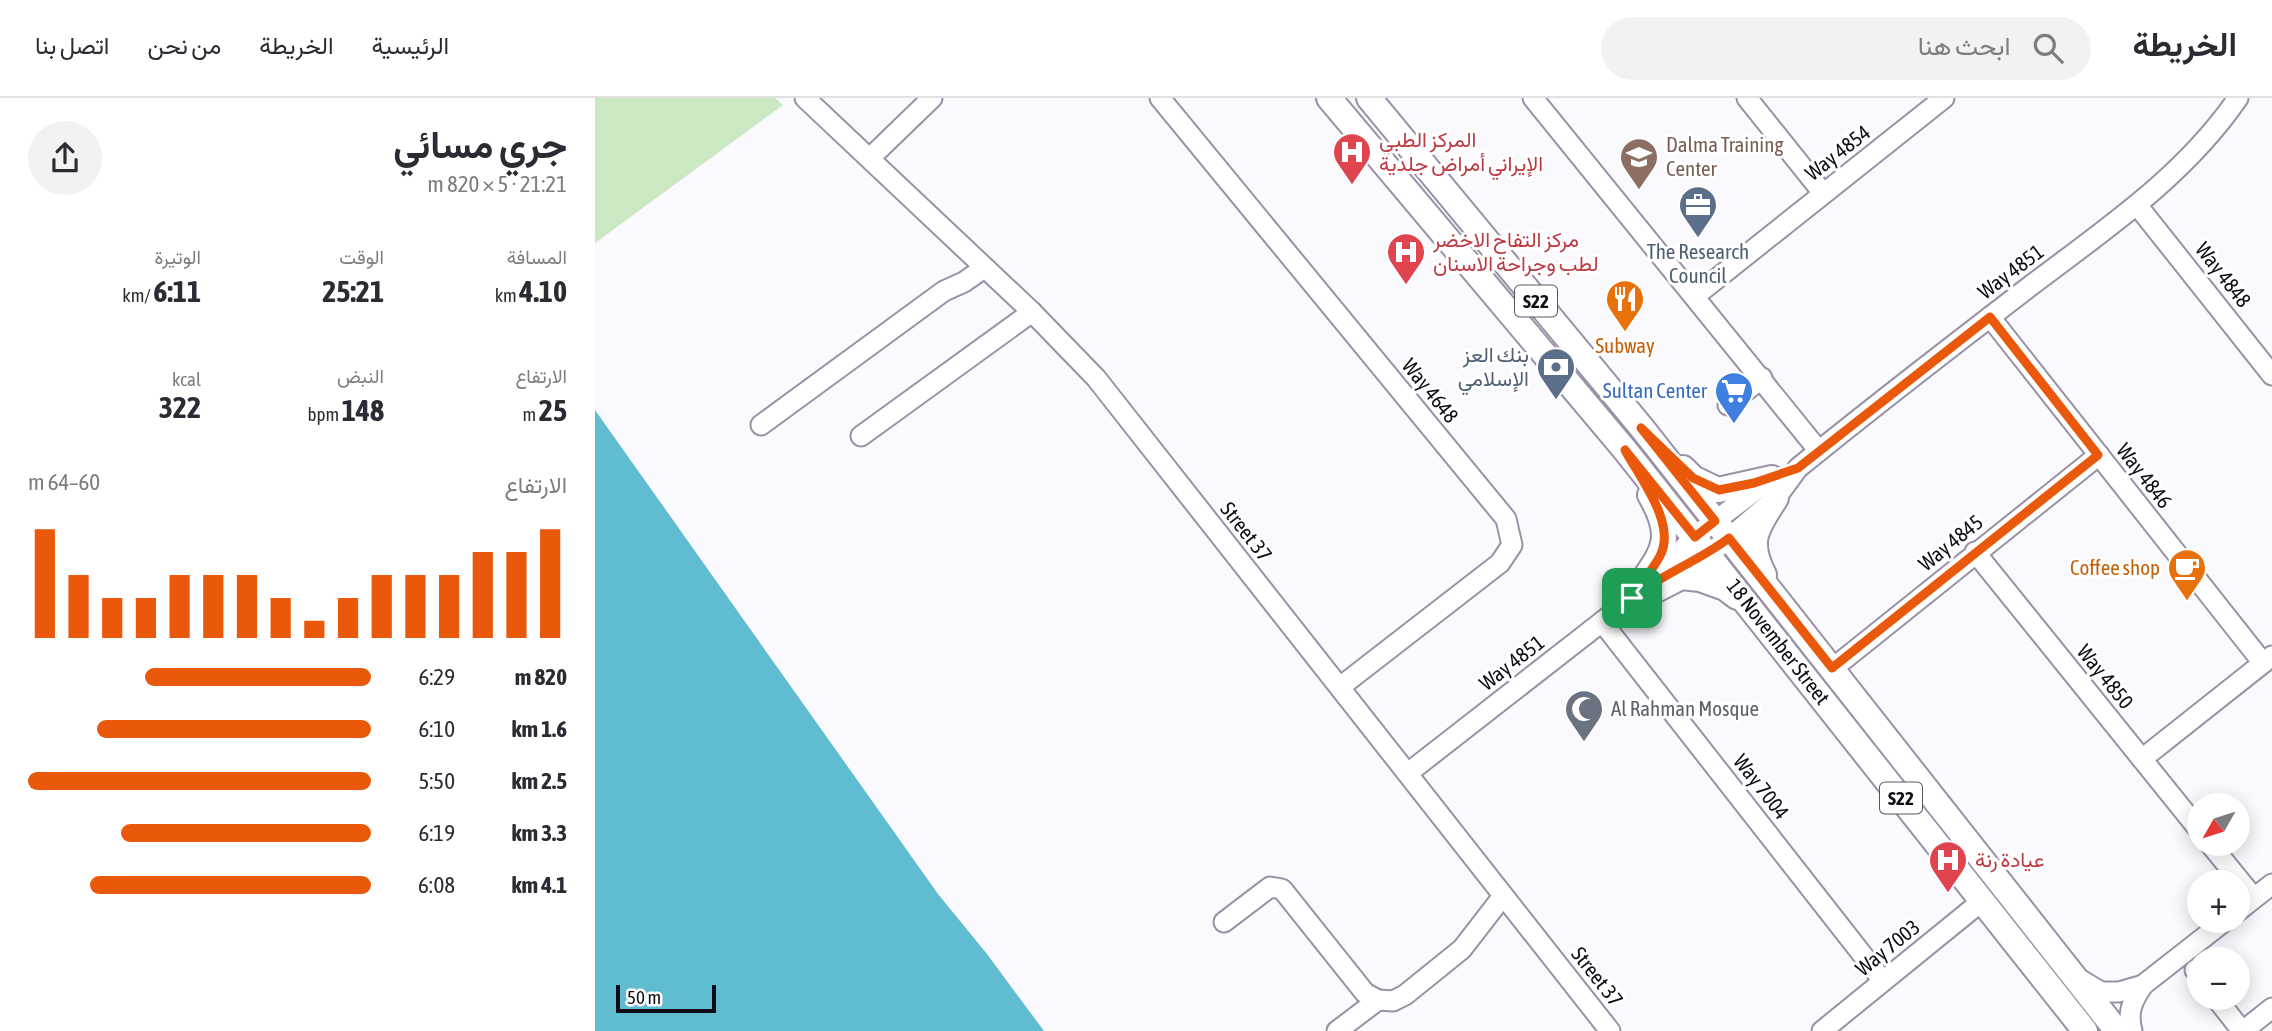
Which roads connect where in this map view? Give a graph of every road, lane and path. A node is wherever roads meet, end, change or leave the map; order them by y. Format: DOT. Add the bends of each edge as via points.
graph roads {
  1 [pos="805,98"];
  2 [pos="932,98"];
  3 [pos="1160,98"];
  4 [pos="1329,98"];
  5 [pos="1369,98"];
  6 [pos="1534,98"];
  7 [pos="1747,98"];
  8 [pos="1944,98"];
  9 [pos="2238,98"];
  10 [pos="870,158"];
  11 [pos="1823,194"];
  12 [pos="2137,205"];
  13 [pos="984,268"];
  14 [pos="1695,296"];
  15 [pos="1032,312"];
  16 [pos="1990,317"];
  17 [pos="2272,374"];
  18 [pos="1762,378"];
  19 [pos="1728,405"];
  20 [pos="761,425"];
  21 [pos="1641,428"];
  22 [pos="860,436"];
  23 [pos="1625,450"];
  24 [pos="1819,451"];
  25 [pos="2098,455"];
  26 [pos="1774,488"];
  27 [pos="1722,529"];
  28 [pos="1702,545"];
  29 [pos="1975,552"];
  30 [pos="1638,593"];
  31 [pos="1753,610"];
  32 [pos="1793,619"];
  33 [pos="1602,622"];
  34 [pos="2267,659"];
  35 [pos="1832,668"];
  36 [pos="1340,687"];
  37 [pos="2142,759"];
  38 [pos="1408,773"];
  39 [pos="2187,815"];
  40 [pos="2220,856"];
  41 [pos="2272,884"];
  42 [pos="1503,896"];
  43 [pos="2255,898"];
  44 [pos="1982,901"];
  45 [pos="2250,902"];
  46 [pos="1224,922"];
  47 [pos="2209,933"];
  48 [pos="2071,974"];
  49 [pos="1883,981"];
  50 [pos="2143,985"];
  51 [pos="1378,1000"];
  52 [pos="2272,1007"];
  53 [pos="2225,1010"];
  54 [pos="1337,1031"];
  55 [pos="1610,1031"];
  56 [pos="1823,1031"];
  57 [pos="2085,1031"];
  58 [pos="2117,1031"];
  59 [pos="2132,1031"];
  60 [pos="2242,1031"];
  1 -- 10 [label="street, Street 37"];
  2 -- 10 [label="street"];
  3 -- 36 [label="street, Way 4648" via="1506,519 1512,545 1500,562"];
  4 -- 23 [label="main road, 18 November Street / S22"];
  5 -- 21 [label="main road, 18 November Street / S22"];
  6 -- 14 [label="street"];
  7 -- 11 [label="street"];
  8 -- 11 [label="street, Way 4854"];
  9 -- 12 [label="street, Way 4851" via="2185,163"];
  10 -- 13 [label="street, Street 37"];
  11 -- 14 [label="street, Way 4854"];
  12 -- 16 [label="street, Way 4851"];
  12 -- 17 [label="street, Way 4848"];
  13 -- 15 [label="street, Street 37"];
  13 -- 20 [label="street"];
  14 -- 18 [label="street"];
  15 -- 22 [label="street"];
  15 -- 36 [label="street, Street 37" via="1096,378"];
  16 -- 24 [label="street, Way 4851"];
  16 -- 25 [label="street, Way 4846"];
  18 -- 19 [label="street"];
  18 -- 24 [label="street"];
  21 -- 26 [label="main road" via="1693,478 1719,490"];
  21 -- 27 [label="main road, 18 November Street / S22"];
  23 -- 28 [label="main road, 18 November Street / S22"];
  23 -- 30 [label="main road" via="1661,513 1664,536 1661,554"];
  24 -- 26 [label="street, Way 4851"];
  25 -- 29 [label="street, Way 4845"];
  25 -- 34 [label="street, Way 4846"];
  26 -- 27 [label="street, Way 4851"];
  26 -- 32 [label="main road" via="1755,544 1762,572"];
  27 -- 28 [label="street, Way 4851"];
  27 -- 32 [label="main road, 18 November Street / S22"];
  28 -- 30 [label="street, Way 4851"];
  28 -- 31 [label="main road, 18 November Street / S22"];
  29 -- 35 [label="street, Way 4845"];
  29 -- 37 [label="street, Way 4850"];
  30 -- 31 [label="main road" via="1650,593 1681,577 1700,579 1725,587"];
  30 -- 33 [label="street, Way 4851"];
  31 -- 44 [label="main road, 18 November Street / S22"];
  32 -- 35 [label="main road, 18 November Street / S22"];
  33 -- 38 [label="street, Way 4851"];
  33 -- 49 [label="street, Way 7004"];
  34 -- 37 [label="street"];
  35 -- 48 [label="main road, 18 November Street / S22"];
  36 -- 38 [label="street, Street 37"];
  37 -- 39 [label="street, Way 4850"];
  38 -- 42 [label="street, Street 37"];
  40 -- 43 [label="street"];
  41 -- 43 [label="street"];
  42 -- 51 [label="street" via="1462,949 1405,996"];
  42 -- 55 [label="street, Street 37"];
  43 -- 45 [label="street"];
  44 -- 49 [label="street, Way 7003"];
  44 -- 57 [label="main road, 18 November Street / S22"];
  46 -- 51 [label="street" via="1270,887 1283,889 1365,993"];
  47 -- 50 [label="street"];
  48 -- 50 [label="street" via="2101,992"];
  48 -- 58 [label="main road, 18 November Street / S22"];
  49 -- 56 [label="street, Way 7003"];
  50 -- 59 [label="street" via="2128,1016"];
  51 -- 54 [label="street"];
  52 -- 60 [label="street"];
  53 -- 60 [label="street"];
}
